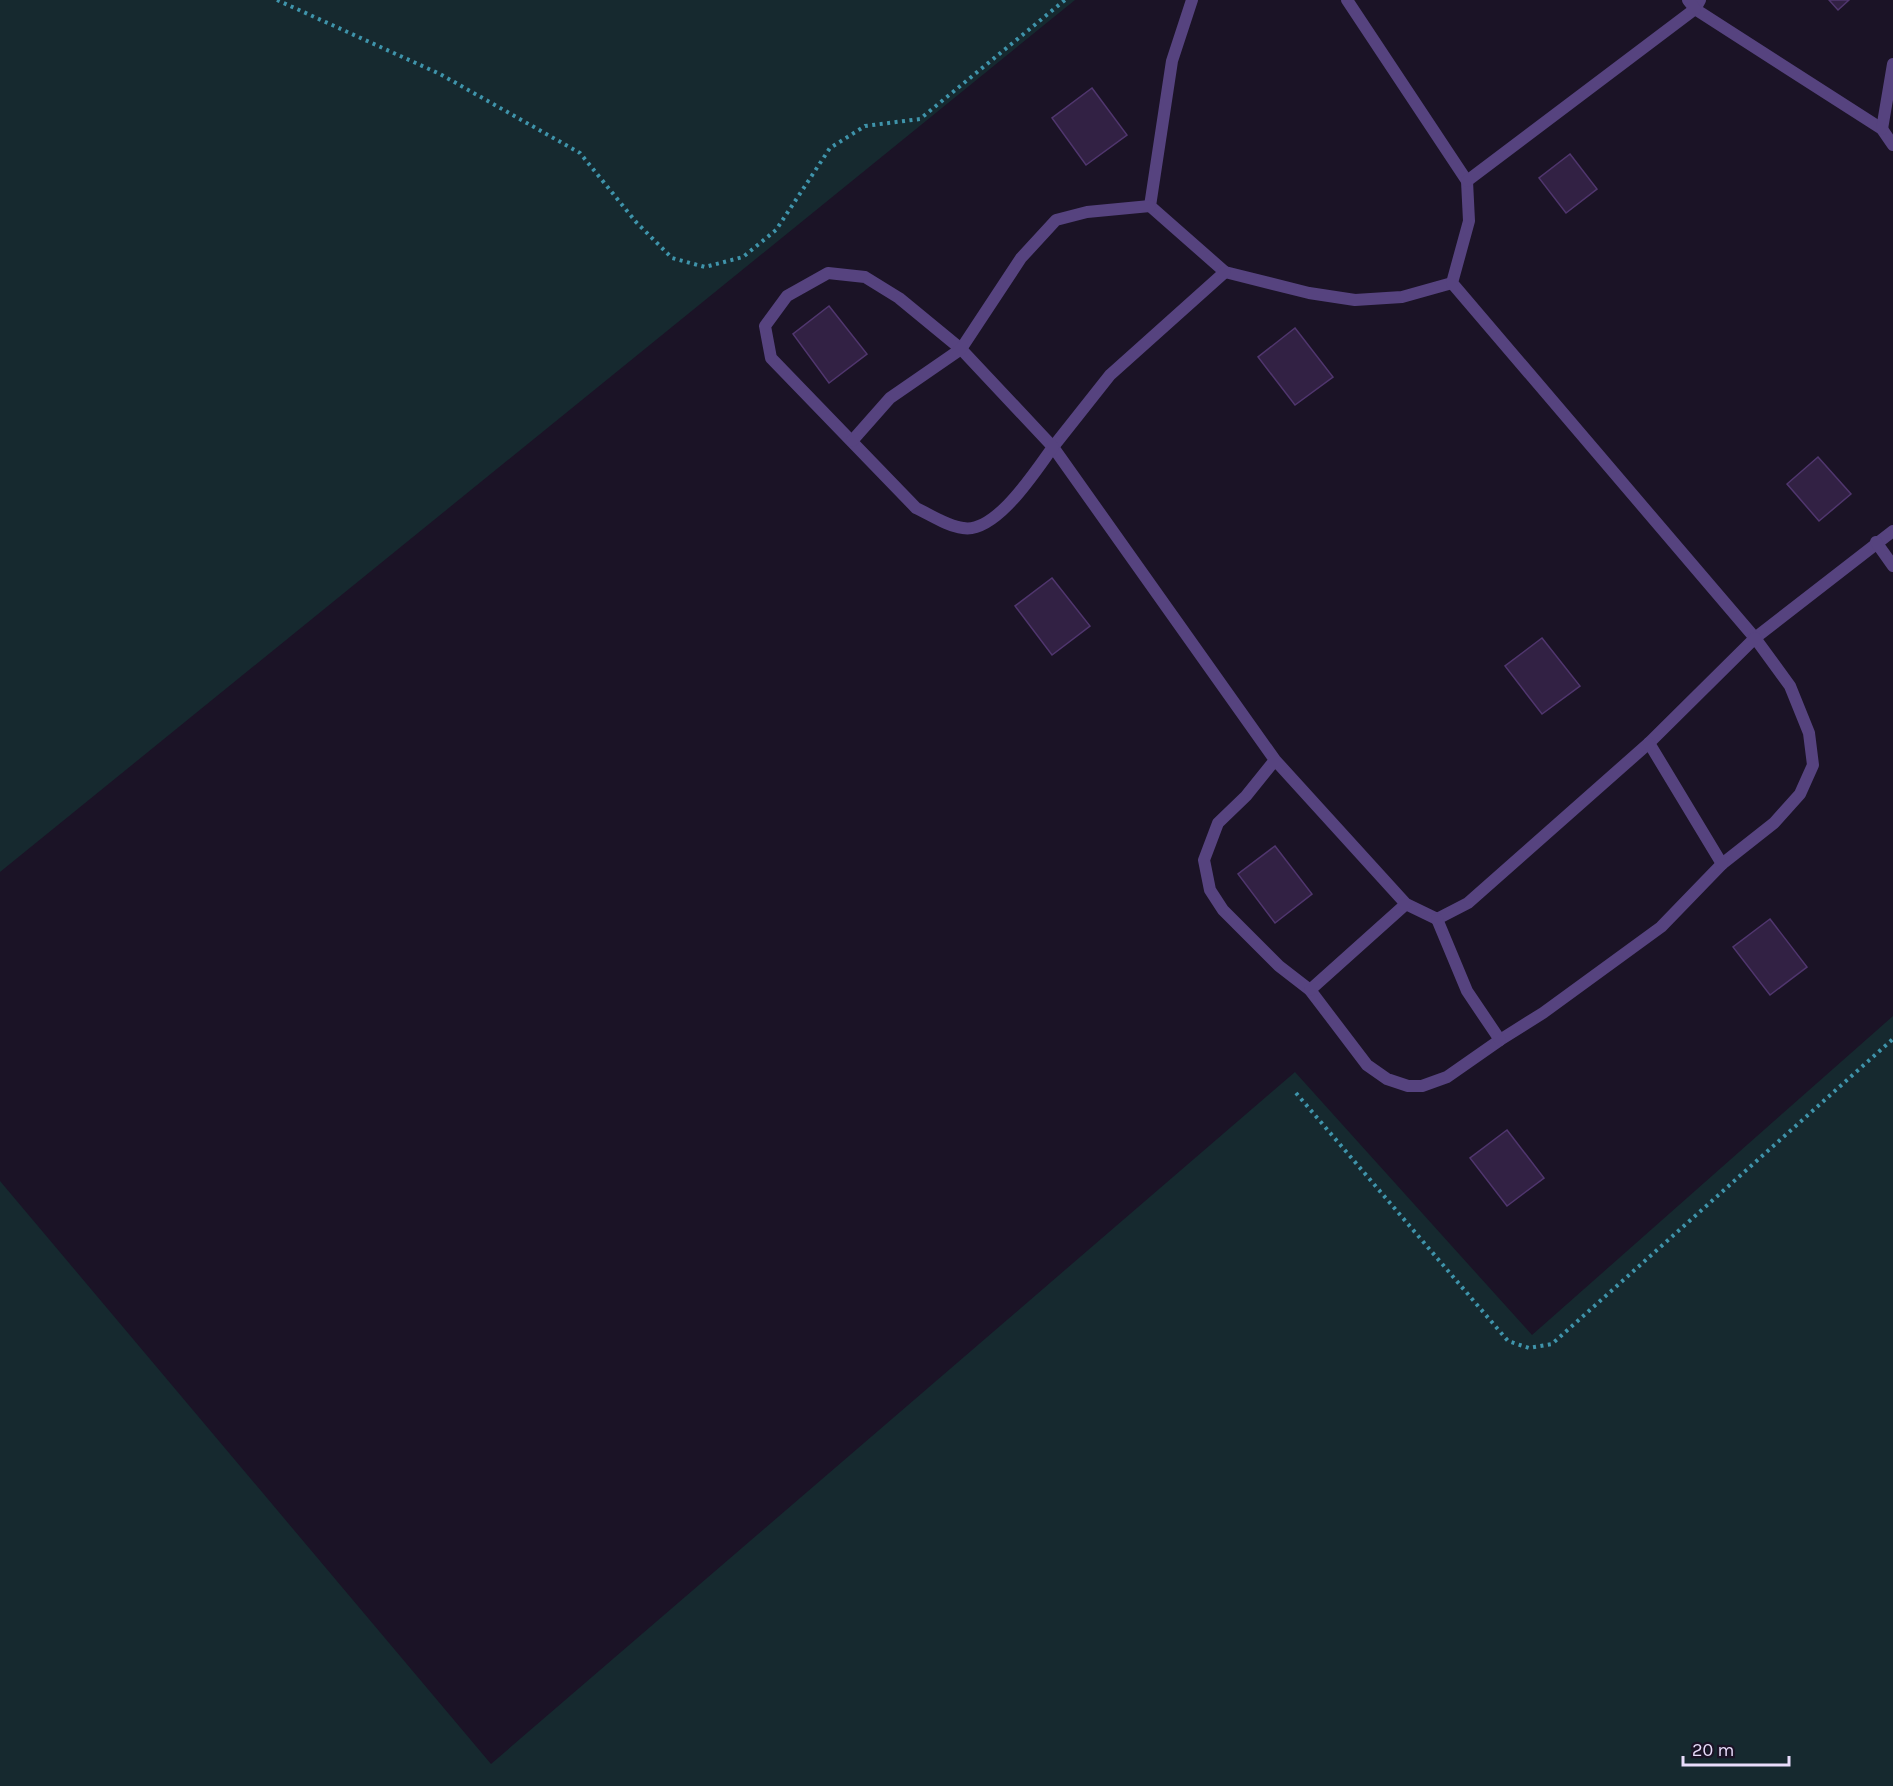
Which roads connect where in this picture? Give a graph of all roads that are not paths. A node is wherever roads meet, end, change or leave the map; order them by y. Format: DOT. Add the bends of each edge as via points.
graph roads {
  1 [pos="1192,0"];
  2 [pos="1347,0"];
  3 [pos="1694,3"];
  4 [pos="1893,64"];
  5 [pos="1882,129"];
  6 [pos="1893,145"];
  7 [pos="1467,181"];
  8 [pos="1149,206"];
  9 [pos="1225,272"];
  10 [pos="1452,283"];
  11 [pos="961,349"];
  12 [pos="852,441"];
  13 [pos="1053,447"];
  14 [pos="1893,531"];
  15 [pos="1876,542"];
  16 [pos="1893,566"];
  17 [pos="1755,638"];
  18 [pos="1649,743"];
  19 [pos="1275,760"];
  20 [pos="1722,864"];
  21 [pos="1406,904"];
  22 [pos="1437,919"];
  23 [pos="1310,990"];
  24 [pos="1500,1040"];
  1 -- 8 [label="lane" via="1172,61"];
  2 -- 7 [label="lane"];
  3 -- 5 [label="lane"];
  3 -- 7 [label="lane"];
  4 -- 5 [label="lane"];
  5 -- 6 [label="lane"];
  7 -- 10 [label="lane" via="1469,221"];
  8 -- 9 [label="lane"];
  8 -- 11 [label="lane" via="1087,212 1056,220 1021,258"];
  9 -- 10 [label="lane" via="1355,300 1402,297"];
  9 -- 13 [label="lane" via="1110,375"];
  10 -- 17 [label="lane"];
  11 -- 12 [label="lane" via="890,398"];
  11 -- 12 [label="lane" via="899,298 865,277 828,273 787,296 765,326 771,358"];
  11 -- 13 [label="lane"];
  12 -- 13 [label="lane" via="916,508 965,529 985,524 1011,502"];
  13 -- 19 [label="lane"];
  14 -- 15 [label="lane"];
  15 -- 16 [label="lane"];
  15 -- 17 [label="lane"];
  17 -- 18 [label="lane"];
  17 -- 20 [label="lane" via="1790,686 1809,733 1813,765 1800,794 1774,823"];
  18 -- 20 [label="lane"];
  18 -- 22 [label="lane" via="1468,903"];
  19 -- 21 [label="lane"];
  19 -- 23 [label="lane" via="1218,823 1204,860 1210,890 1223,910 1279,966"];
  20 -- 24 [label="lane" via="1661,927"];
  21 -- 22 [label="lane"];
  21 -- 23 [label="lane"];
  22 -- 24 [label="lane" via="1467,992"];
  23 -- 24 [label="lane" via="1367,1065 1387,1079 1408,1086 1422,1086 1447,1077"];
}
